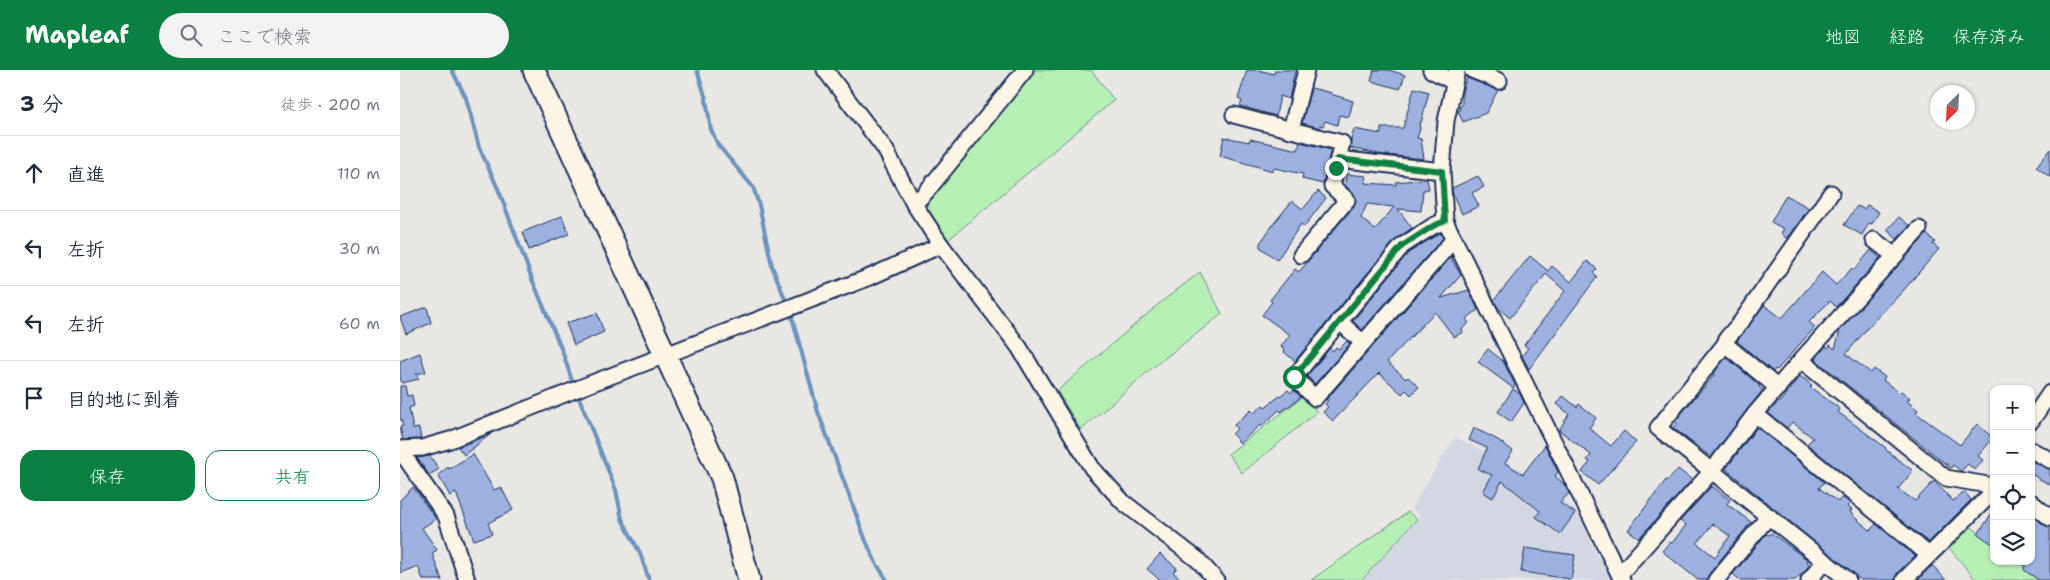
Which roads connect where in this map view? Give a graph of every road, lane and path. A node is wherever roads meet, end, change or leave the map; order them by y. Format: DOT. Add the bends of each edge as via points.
graph roads {
  1 [pos="534,70"];
  2 [pos="825,70"];
  3 [pos="1025,70"];
  4 [pos="1306,70"];
  5 [pos="1431,70"];
  6 [pos="1472,70"];
  7 [pos="1456,76"];
  8 [pos="1499,81"];
  9 [pos="1234,115"];
  10 [pos="1291,130"];
  11 [pos="1338,159"];
  12 [pos="1442,171"];
  13 [pos="1831,193"];
  14 [pos="914,204"];
  15 [pos="1445,221"];
  16 [pos="1920,229"];
  17 [pos="1454,239"];
  18 [pos="1874,240"];
  19 [pos="941,245"];
  20 [pos="1301,255"];
  21 [pos="1895,256"];
  22 [pos="1340,321"];
  23 [pos="1363,343"];
  24 [pos="1725,344"];
  25 [pos="665,355"];
  26 [pos="1801,360"];
  27 [pos="1778,388"];
  28 [pos="2050,393"];
  29 [pos="1755,414"];
  30 [pos="2035,415"];
  31 [pos="400,450"];
  32 [pos="2035,452"];
  33 [pos="2050,460"];
  34 [pos="1712,472"];
  35 [pos="1990,485"];
  36 [pos="1990,487"];
  37 [pos="2035,505"];
  38 [pos="1769,516"];
  39 [pos="2050,518"];
  40 [pos="1929,555"];
  41 [pos="1825,561"];
  42 [pos="1621,577"];
  43 [pos="467,580"];
  44 [pos="750,580"];
  45 [pos="1216,580"];
  46 [pos="1716,580"];
  47 [pos="1809,580"];
  48 [pos="1848,580"];
  49 [pos="1904,580"];
  1 -- 25 [label="street"];
  2 -- 14 [label="street" via="885,149"];
  3 -- 14 [label="street"];
  4 -- 10 [label="street"];
  5 -- 7 [label="street"];
  6 -- 8 [label="street"];
  7 -- 12 [label="street" via="1446,121"];
  9 -- 10 [label="street"];
  10 -- 11 [label="street" via="1342,143"];
  11 -- 12 [label="street"];
  11 -- 20 [label="street" via="1332,186 1347,200"];
  12 -- 15 [label="street"];
  13 -- 24 [label="street"];
  14 -- 19 [label="street"];
  15 -- 17 [label="street"];
  15 -- 22 [label="street" via="1402,246"];
  16 -- 21 [label="street"];
  17 -- 23 [label="street"];
  17 -- 42 [label="street"];
  18 -- 21 [label="street"];
  19 -- 25 [label="street" via="870,277"];
  19 -- 45 [label="street" via="1019,347 1092,468 1123,502 1198,560"];
  21 -- 26 [label="street"];
  22 -- 23 [label="street"];
  22 -- 23 [label="street" via="1294,377 1315,398"];
  24 -- 27 [label="street"];
  24 -- 34 [label="street" via="1658,428"];
  25 -- 31 [label="street" via="450,440"];
  25 -- 44 [label="street" via="722,478"];
  26 -- 27 [label="street"];
  26 -- 35 [label="street" via="1946,478"];
  27 -- 29 [label="street"];
  28 -- 30 [label="street"];
  29 -- 34 [label="street"];
  29 -- 40 [label="street"];
  31 -- 43 [label="street" via="446,516"];
  32 -- 33 [label="street"];
  34 -- 38 [label="street"];
  34 -- 42 [label="street"];
  36 -- 40 [label="street"];
  37 -- 39 [label="street"];
  38 -- 41 [label="street"];
  38 -- 46 [label="street"];
  40 -- 49 [label="street"];
  41 -- 47 [label="street"];
  41 -- 48 [label="street"];
}
